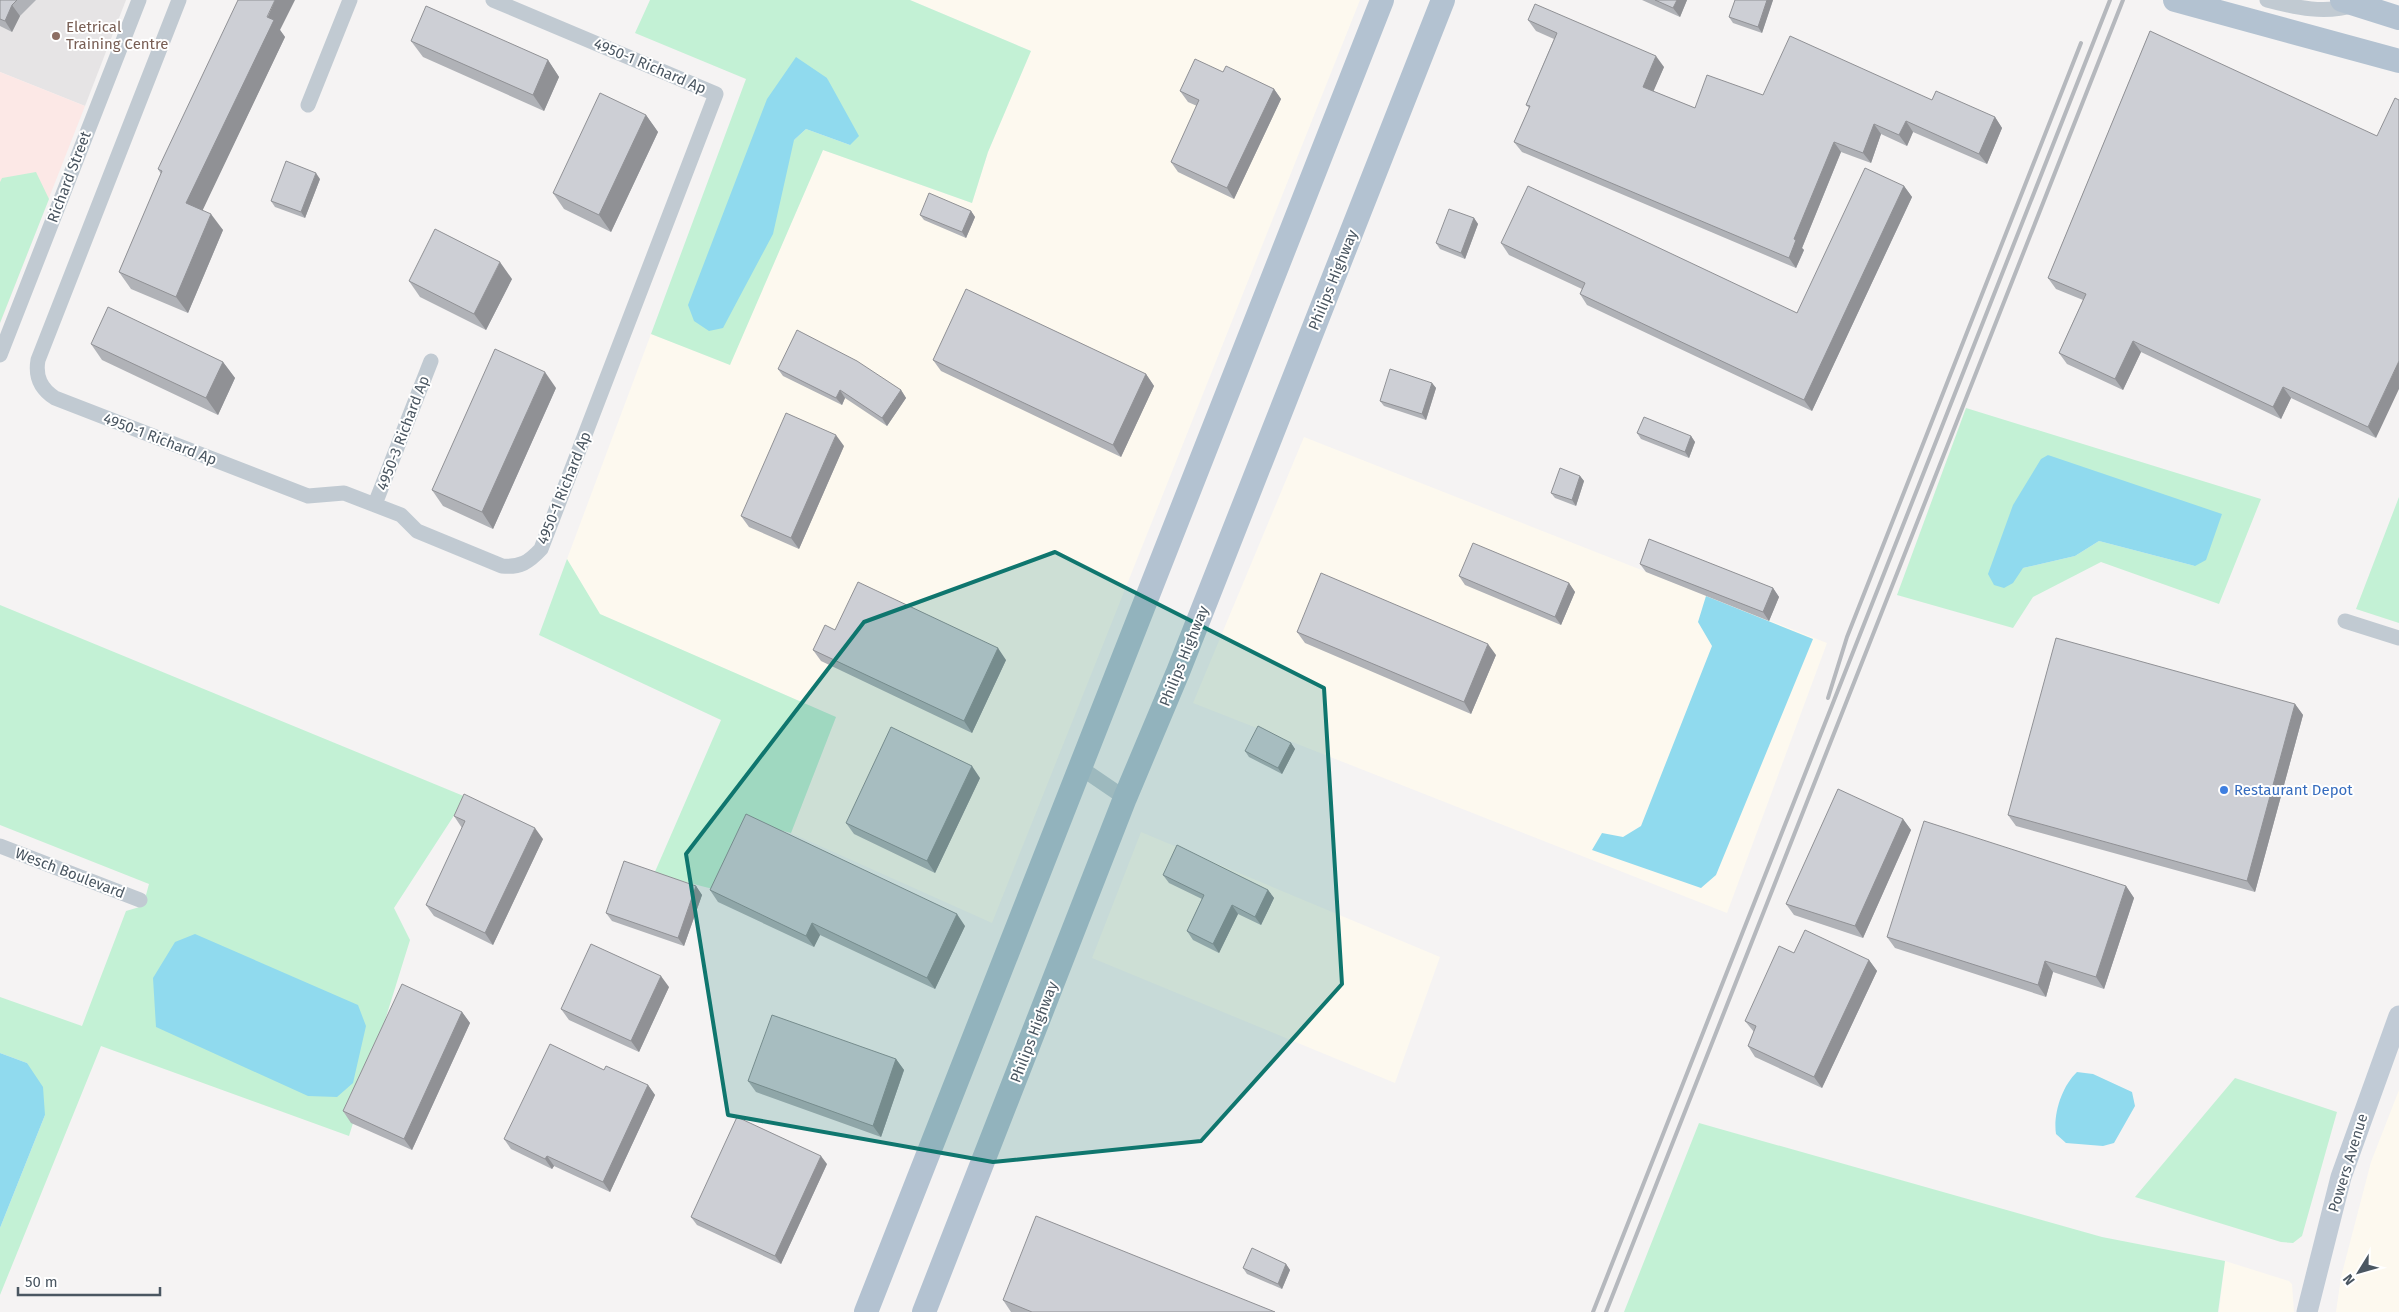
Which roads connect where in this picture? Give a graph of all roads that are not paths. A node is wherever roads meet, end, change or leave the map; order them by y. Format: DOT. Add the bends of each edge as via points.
graph roads {
  1 [pos="139,0"];
  2 [pos="179,0"];
  3 [pos="350,0"];
  4 [pos="494,0"];
  5 [pos="1382,0"];
  6 [pos="1443,0"];
  7 [pos="2175,0"];
  8 [pos="2267,0"];
  9 [pos="2342,0"];
  10 [pos="2373,0"];
  11 [pos="2399,18"];
  12 [pos="2399,61"];
  13 [pos="308,106"];
  14 [pos="0,355"];
  15 [pos="431,361"];
  16 [pos="375,504"];
  17 [pos="2345,621"];
  18 [pos="2399,638"];
  19 [pos="1081,768"];
  20 [pos="1125,798"];
  21 [pos="0,846"];
  22 [pos="140,900"];
  23 [pos="2399,1016"];
  24 [pos="866,1312"];
  25 [pos="924,1312"];
  26 [pos="2307,1312"];
  1 -- 14 [label="street, Richard Street"];
  2 -- 16 [label="street, 4950-1 Richard Ap" via="38,360 40,384 55,398 308,496 344,493"];
  3 -- 13 [label="street"];
  4 -- 16 [label="street, 4950-1 Richard Ap" via="716,94 540,549 523,565 502,566 417,531 401,515"];
  5 -- 19 [label="main road"];
  6 -- 20 [label="main road, Philips Highway"];
  7 -- 12 [label="main road"];
  8 -- 10 [label="street" via="2311,10 2341,9"];
  9 -- 11 [label="main road, bridge"];
  15 -- 16 [label="street, 4950-3 Richard Ap"];
  17 -- 18 [label="street"];
  19 -- 20 [label="street"];
  19 -- 24 [label="main road"];
  20 -- 25 [label="main road, Philips Highway"];
  21 -- 22 [label="street, Wesch Boulevard"];
  23 -- 26 [label="street, Powers Avenue" via="2341,1177"];
}
